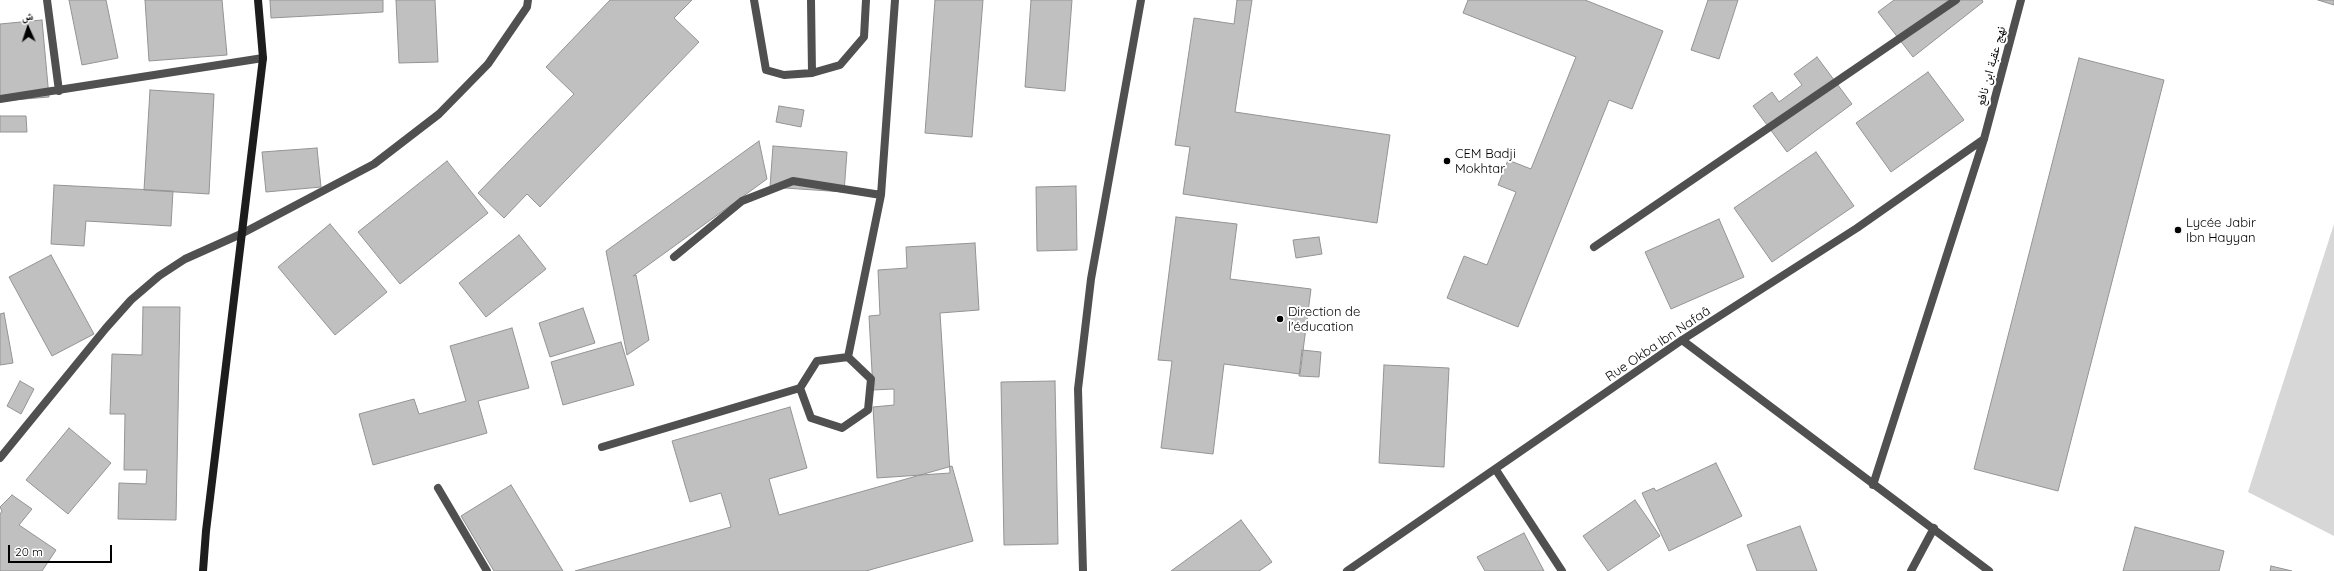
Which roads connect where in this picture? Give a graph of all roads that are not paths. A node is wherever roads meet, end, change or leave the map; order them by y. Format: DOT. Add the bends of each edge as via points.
graph roads {
  1 [pos="47,0"];
  2 [pos="258,0"];
  3 [pos="528,0"];
  4 [pos="754,0"];
  5 [pos="811,0"];
  6 [pos="866,0"];
  7 [pos="895,0"];
  8 [pos="1141,0"];
  9 [pos="1956,0"];
  10 [pos="2021,0"];
  11 [pos="263,58"];
  12 [pos="812,73"];
  13 [pos="59,91"];
  14 [pos="0,99"];
  15 [pos="1984,139"];
  16 [pos="881,195"];
  17 [pos="242,234"];
  18 [pos="1594,247"];
  19 [pos="674,257"];
  20 [pos="1682,340"];
  21 [pos="848,357"];
  22 [pos="800,388"];
  23 [pos="602,447"];
  24 [pos="0,458"];
  25 [pos="1496,470"];
  26 [pos="1873,485"];
  27 [pos="438,488"];
  28 [pos="1934,528"];
  29 [pos="203,571"];
  30 [pos="487,571"];
  31 [pos="1083,571"];
  32 [pos="1347,571"];
  33 [pos="1562,571"];
  34 [pos="1911,571"];
  35 [pos="1989,571"];
  1 -- 13 [label="street"];
  2 -- 11 [label="street"];
  3 -- 17 [label="street" via="527,7 488,64 440,114 374,164"];
  4 -- 12 [label="street" via="766,70 784,75"];
  5 -- 12 [label="street"];
  6 -- 12 [label="street" via="864,37 840,65"];
  7 -- 16 [label="street"];
  8 -- 31 [label="street" via="1091,279 1078,389"];
  9 -- 18 [label="street"];
  10 -- 15 [label="street, نهج عقبة ابن نافع"];
  11 -- 13 [label="street"];
  11 -- 17 [label="street"];
  13 -- 14 [label="street"];
  15 -- 20 [label="street, Rue Okba Ibn Nafaâ" via="1857,228"];
  15 -- 26 [label="street, نهج عقبة ابن نافع"];
  16 -- 19 [label="street" via="793,181 742,201"];
  16 -- 21 [label="street"];
  17 -- 24 [label="street" via="184,259 131,300"];
  17 -- 29 [label="street"];
  20 -- 25 [label="street, Rue Okba Ibn Nafaâ"];
  20 -- 26 [label="street"];
  21 -- 22 [label="street" via="817,361"];
  21 -- 22 [label="street" via="871,379 868,410 842,428 811,418"];
  22 -- 23 [label="street"];
  25 -- 32 [label="street, Rue Okba Ibn Nafaâ"];
  25 -- 33 [label="street"];
  26 -- 28 [label="street"];
  27 -- 30 [label="street"];
  28 -- 34 [label="street"];
  28 -- 35 [label="street"];
}
